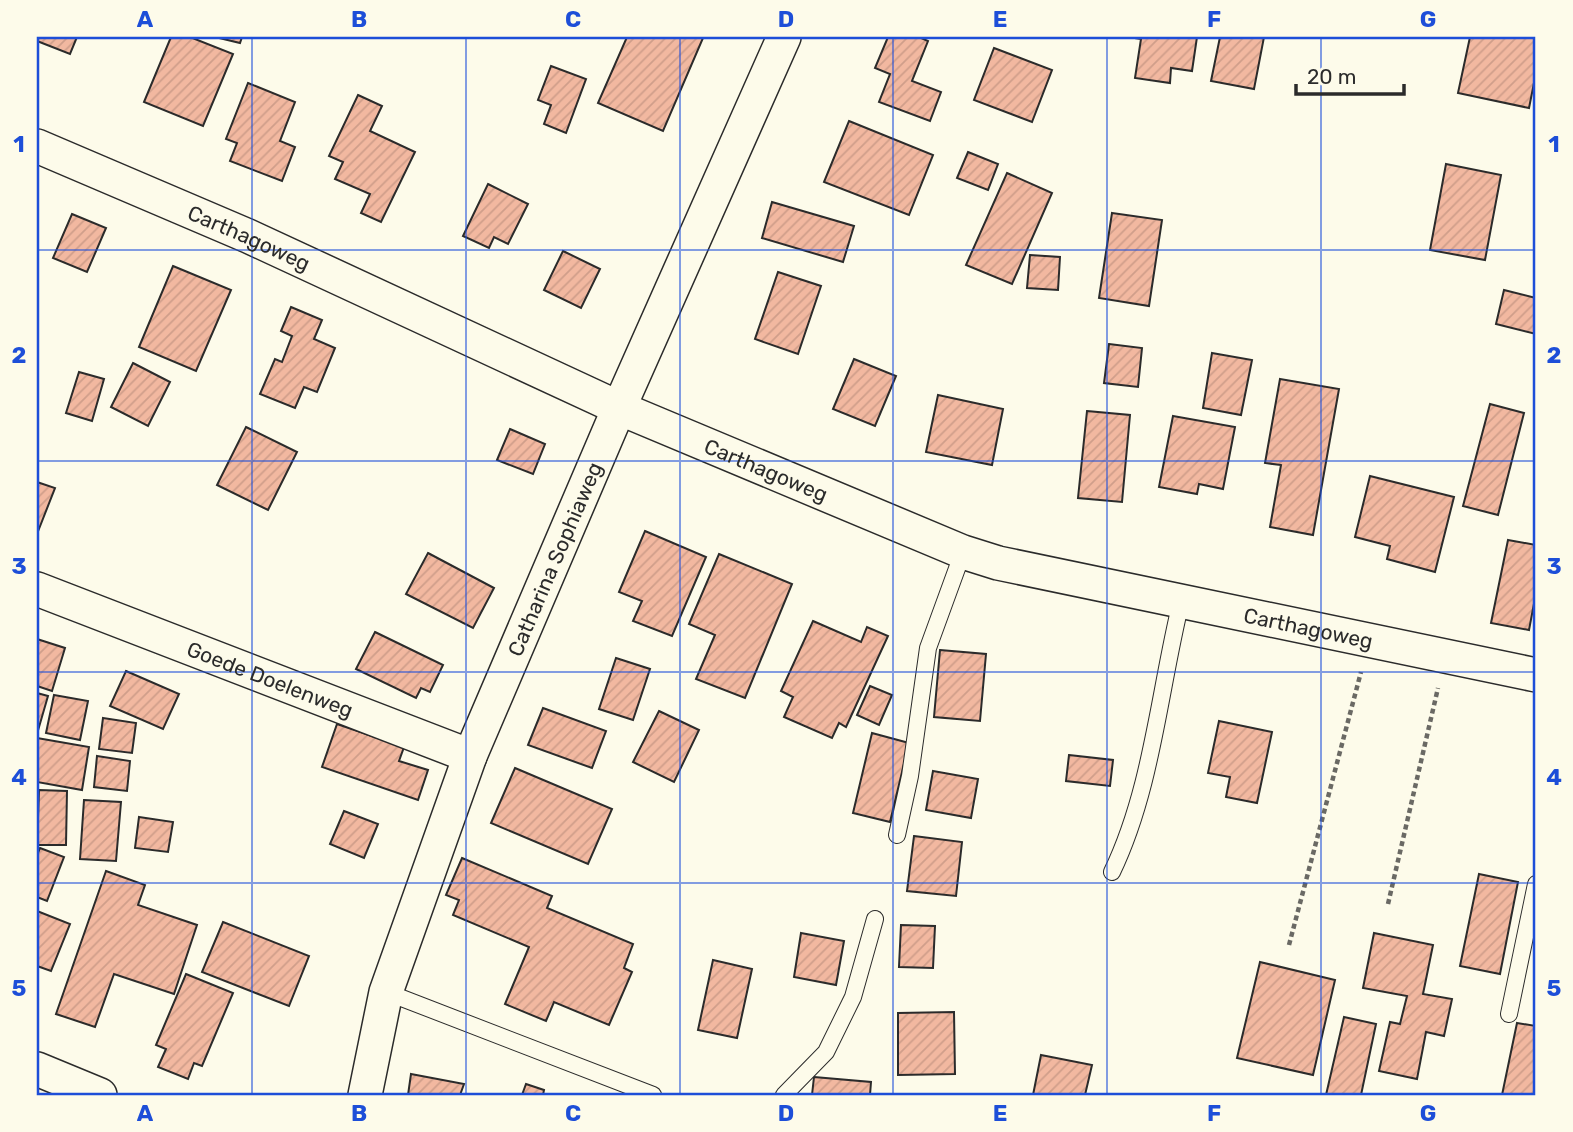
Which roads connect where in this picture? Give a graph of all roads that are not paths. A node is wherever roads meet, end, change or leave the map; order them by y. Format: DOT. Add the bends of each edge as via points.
graph roads {
  1 [pos="784,37"];
  2 [pos="37,146"];
  3 [pos="619,408"];
  4 [pos="963,552"];
  5 [pos="37,589"];
  6 [pos="1181,603"];
  7 [pos="1536,675"];
  8 [pos="470,756"];
  9 [pos="897,835"];
  10 [pos="1112,872"];
  11 [pos="1536,884"];
  12 [pos="874,919"];
  13 [pos="386,992"];
  14 [pos="1509,1014"];
  15 [pos="37,1069"];
  16 [pos="100,1095"];
  17 [pos="365,1095"];
  18 [pos="653,1095"];
  19 [pos="784,1095"];
  1 -- 3 [label="street, Catharina Sophiaweg"];
  2 -- 3 [label="street, Carthagoweg" via="248,236"];
  3 -- 4 [label="street, Carthagoweg"];
  3 -- 8 [label="street, Catharina Sophiaweg"];
  4 -- 6 [label="street, Carthagoweg"];
  4 -- 9 [label="lane" via="928,648"];
  5 -- 8 [label="street, Goede Doelenweg"];
  6 -- 7 [label="street, Carthagoweg"];
  6 -- 10 [label="lane" via="1145,777 1126,843"];
  8 -- 13 [label="street, Catharina Sophiaweg"];
  11 -- 14 [label="lane"];
  12 -- 19 [label="lane" via="853,997 826,1052"];
  13 -- 17 [label="street, Catharina Sophiaweg"];
  13 -- 18 [label="lane"];
  15 -- 16 [label="street"];
}
